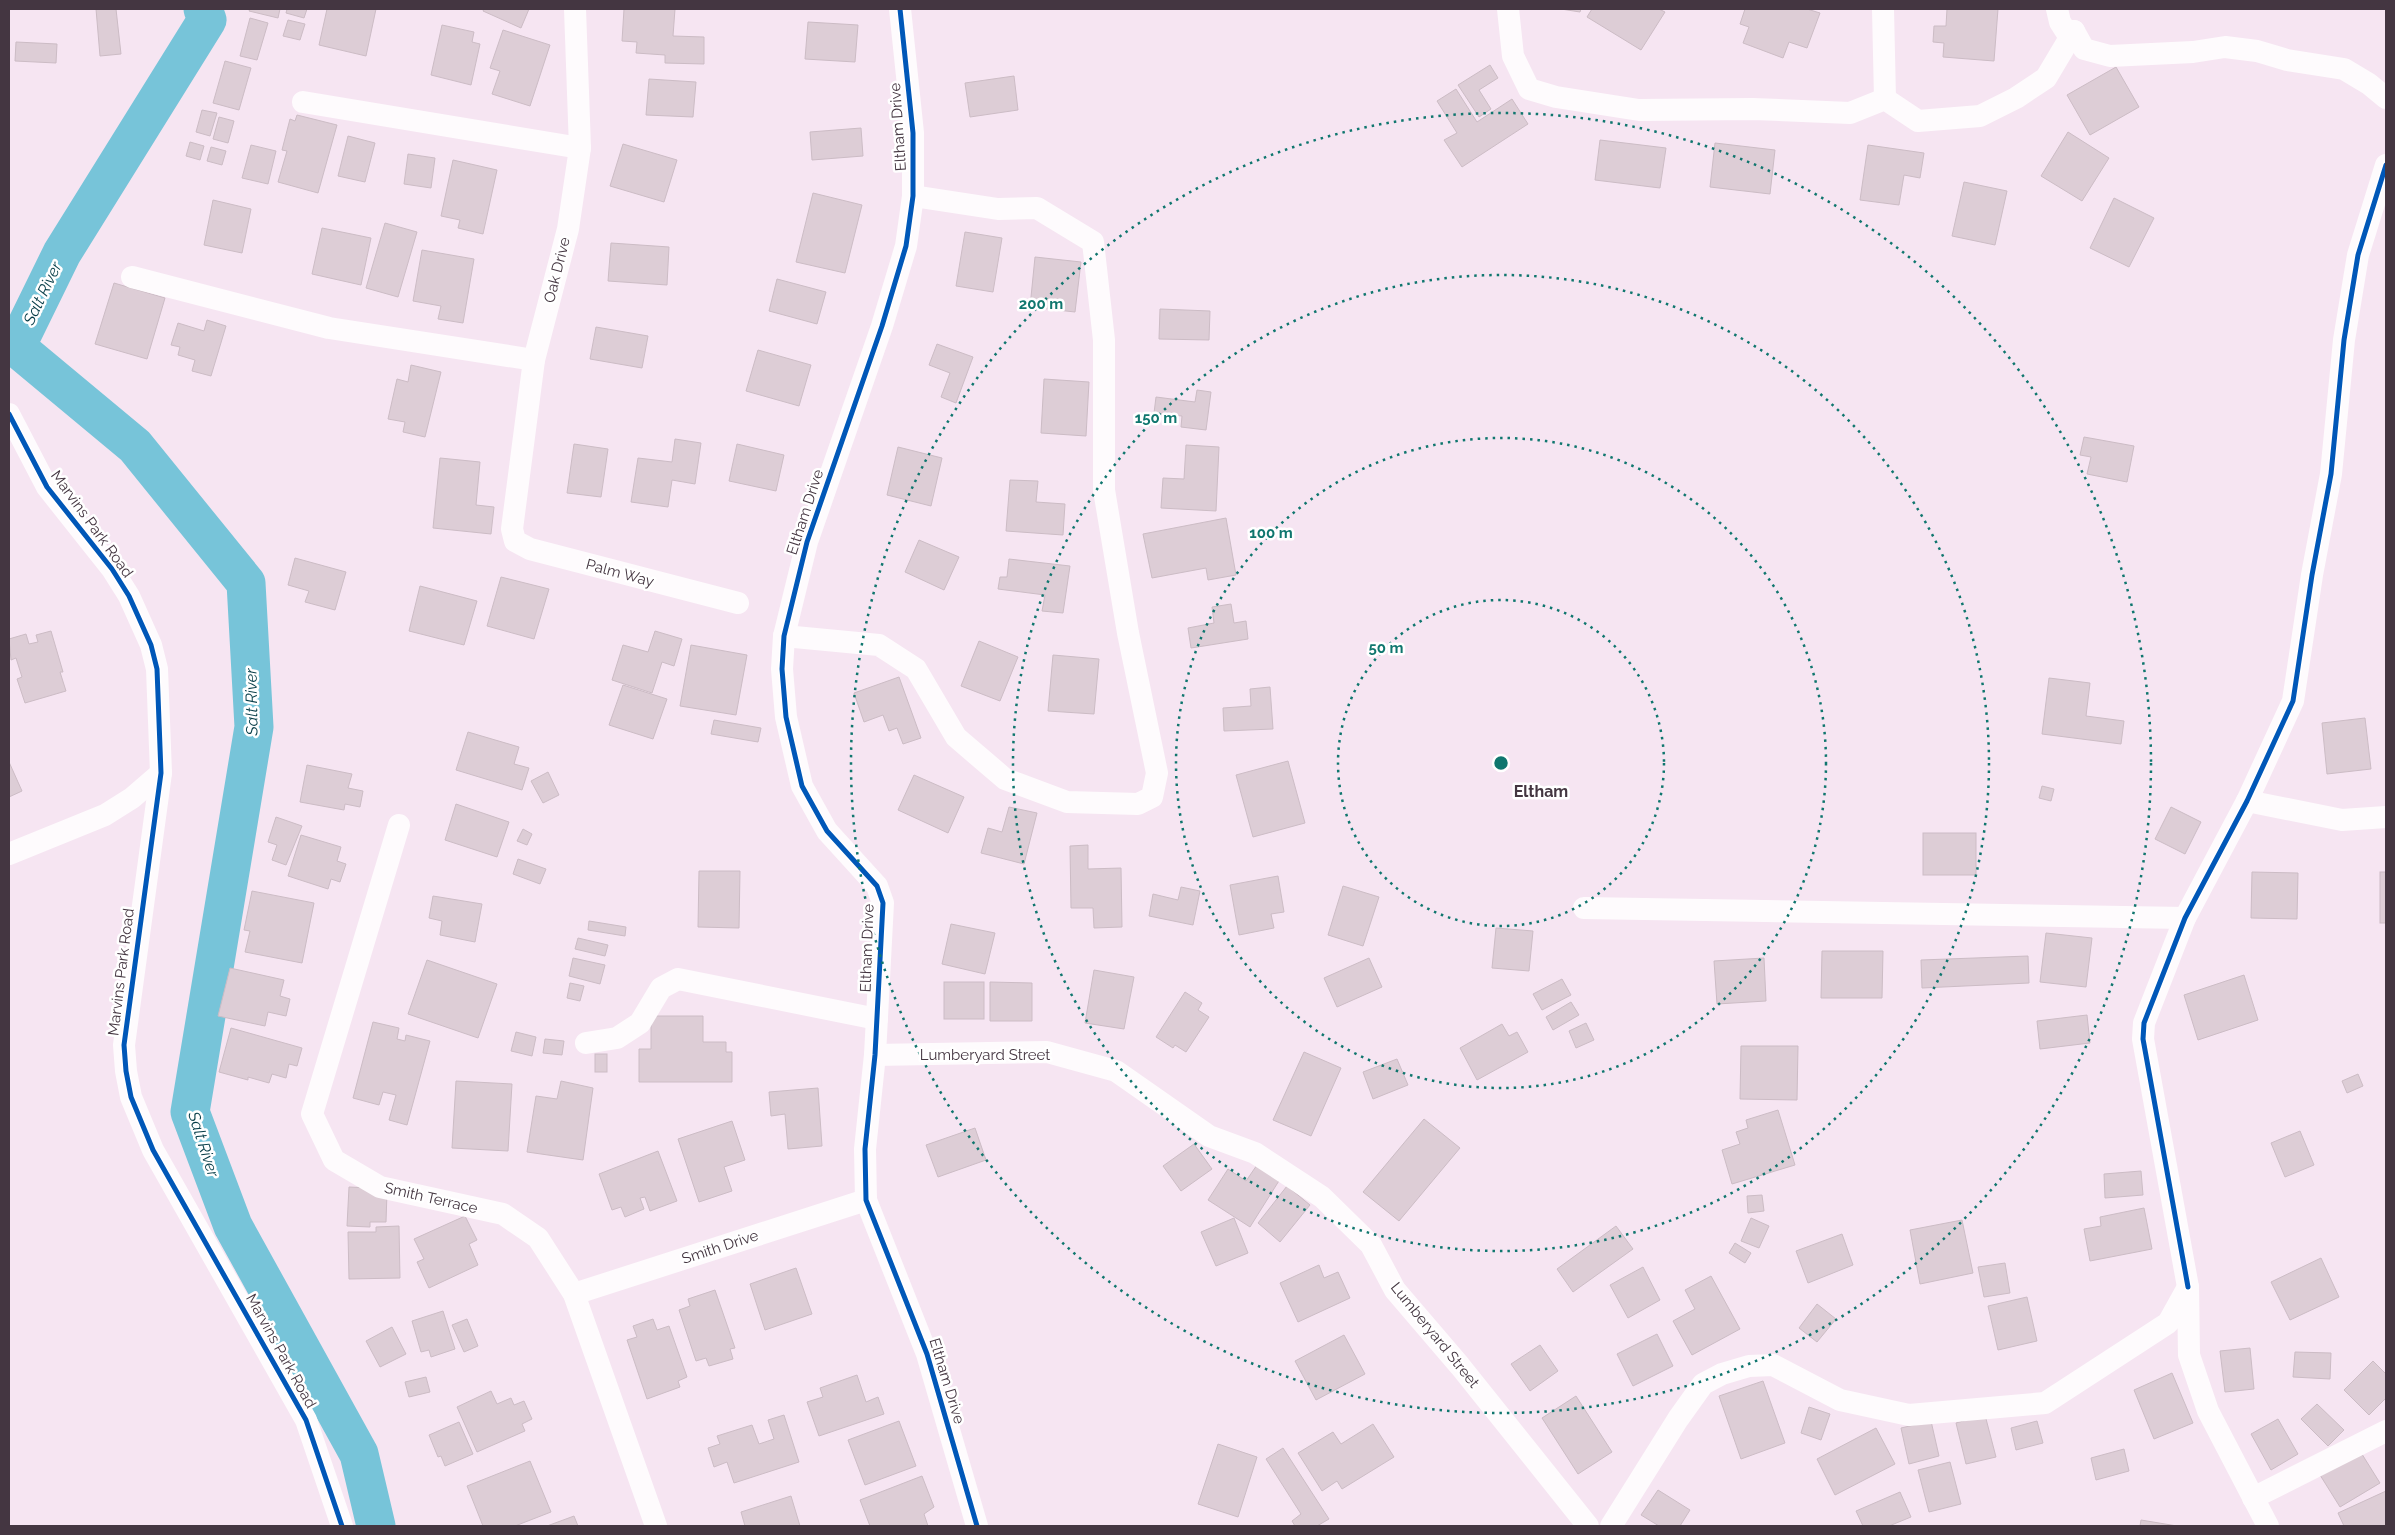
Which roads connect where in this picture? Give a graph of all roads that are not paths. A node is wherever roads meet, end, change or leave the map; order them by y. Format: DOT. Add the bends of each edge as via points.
graph roads {
  1 [pos="575,9"];
  2 [pos="900,9"];
  3 [pos="1508,9"];
  4 [pos="1883,9"];
  5 [pos="2057,9"];
  6 [pos="2074,31"];
  7 [pos="2386,98"];
  8 [pos="1885,99"];
  9 [pos="303,102"];
  10 [pos="580,148"];
  11 [pos="2386,165"];
  12 [pos="913,196"];
  13 [pos="132,277"];
  14 [pos="534,360"];
  15 [pos="9,414"];
  16 [pos="512,529"];
  17 [pos="738,603"];
  18 [pos="784,636"];
  19 [pos="161,773"];
  20 [pos="2247,801"];
  21 [pos="2386,817"];
  22 [pos="399,825"];
  23 [pos="9,854"];
  24 [pos="1584,908"];
  25 [pos="2185,918"];
  26 [pos="877,1019"];
  27 [pos="586,1043"];
  28 [pos="875,1055"];
  29 [pos="866,1200"];
  30 [pos="2188,1287"];
  31 [pos="574,1294"];
  32 [pos="2386,1431"];
  33 [pos="2253,1498"];
  34 [pos="342,1526"];
  35 [pos="656,1526"];
  36 [pos="977,1526"];
  37 [pos="1588,1526"];
  38 [pos="1611,1526"];
  39 [pos="2268,1526"];
  1 -- 10 [label="street, Oak Drive"];
  2 -- 12 [label="street, Eltham Drive" via="913,133"];
  3 -- 8 [label="street" via="1513,56 1529,89 1556,97 1639,110 1753,109 1850,113"];
  4 -- 8 [label="street"];
  5 -- 6 [label="street" via="2067,33"];
  6 -- 7 [label="street" via="2084,49 2110,56 2225,47 2344,69"];
  6 -- 8 [label="street" via="2046,78 1980,116 1918,121"];
  9 -- 10 [label="street"];
  10 -- 14 [label="street, Oak Drive" via="568,229"];
  11 -- 20 [label="street" via="2358,255 2344,340 2332,474 2312,575 2293,701"];
  12 -- 18 [label="street, Eltham Drive" via="906,246 808,542"];
  12 -- 18 [label="street" via="998,209 1037,208 1093,242 1104,340 1104,490 1128,633 1157,773 1152,796 1138,804 1067,802 1005,779 956,737 916,669 880,645"];
  13 -- 14 [label="street" via="329,328"];
  14 -- 16 [label="street, Oak Drive"];
  15 -- 19 [label="street, Marvins Park Road" via="47,486 120,582 151,645 157,668"];
  16 -- 17 [label="street, Palm Way" via="516,540 530,549"];
  18 -- 26 [label="street, Eltham Drive" via="782,669 786,717 802,786 827,831 877,886 883,904"];
  19 -- 23 [label="street" via="132,798 105,815"];
  19 -- 34 [label="street, Marvins Park Road" via="124,1045 132,1097 153,1150 306,1420"];
  20 -- 21 [label="street" via="2342,820"];
  20 -- 25 [label="street"];
  22 -- 31 [label="street, Smith Terrace" via="312,1114 334,1160 380,1187 503,1214 538,1238"];
  24 -- 25 [label="street"];
  25 -- 30 [label="street" via="2144,1023 2143,1039"];
  26 -- 27 [label="street" via="678,979 661,988 640,1023 617,1038"];
  26 -- 28 [label="street, Eltham Drive"];
  28 -- 29 [label="street, Eltham Drive" via="865,1149"];
  28 -- 37 [label="street, Lumberyard Street" via="1047,1052 1116,1071 1209,1136 1255,1152 1322,1197 1370,1245 1396,1290"];
  29 -- 31 [label="street, Smith Drive"];
  29 -- 36 [label="street, Eltham Drive" via="927,1354"];
  30 -- 33 [label="street" via="2189,1355 2208,1411"];
  30 -- 38 [label="street" via="2168,1324 2045,1403 1909,1415 1840,1400 1773,1365 1749,1366 1722,1374 1703,1384"];
  31 -- 35 [label="street, Smith Terrace"];
  32 -- 33 [label="street"];
  33 -- 39 [label="street"];
}
